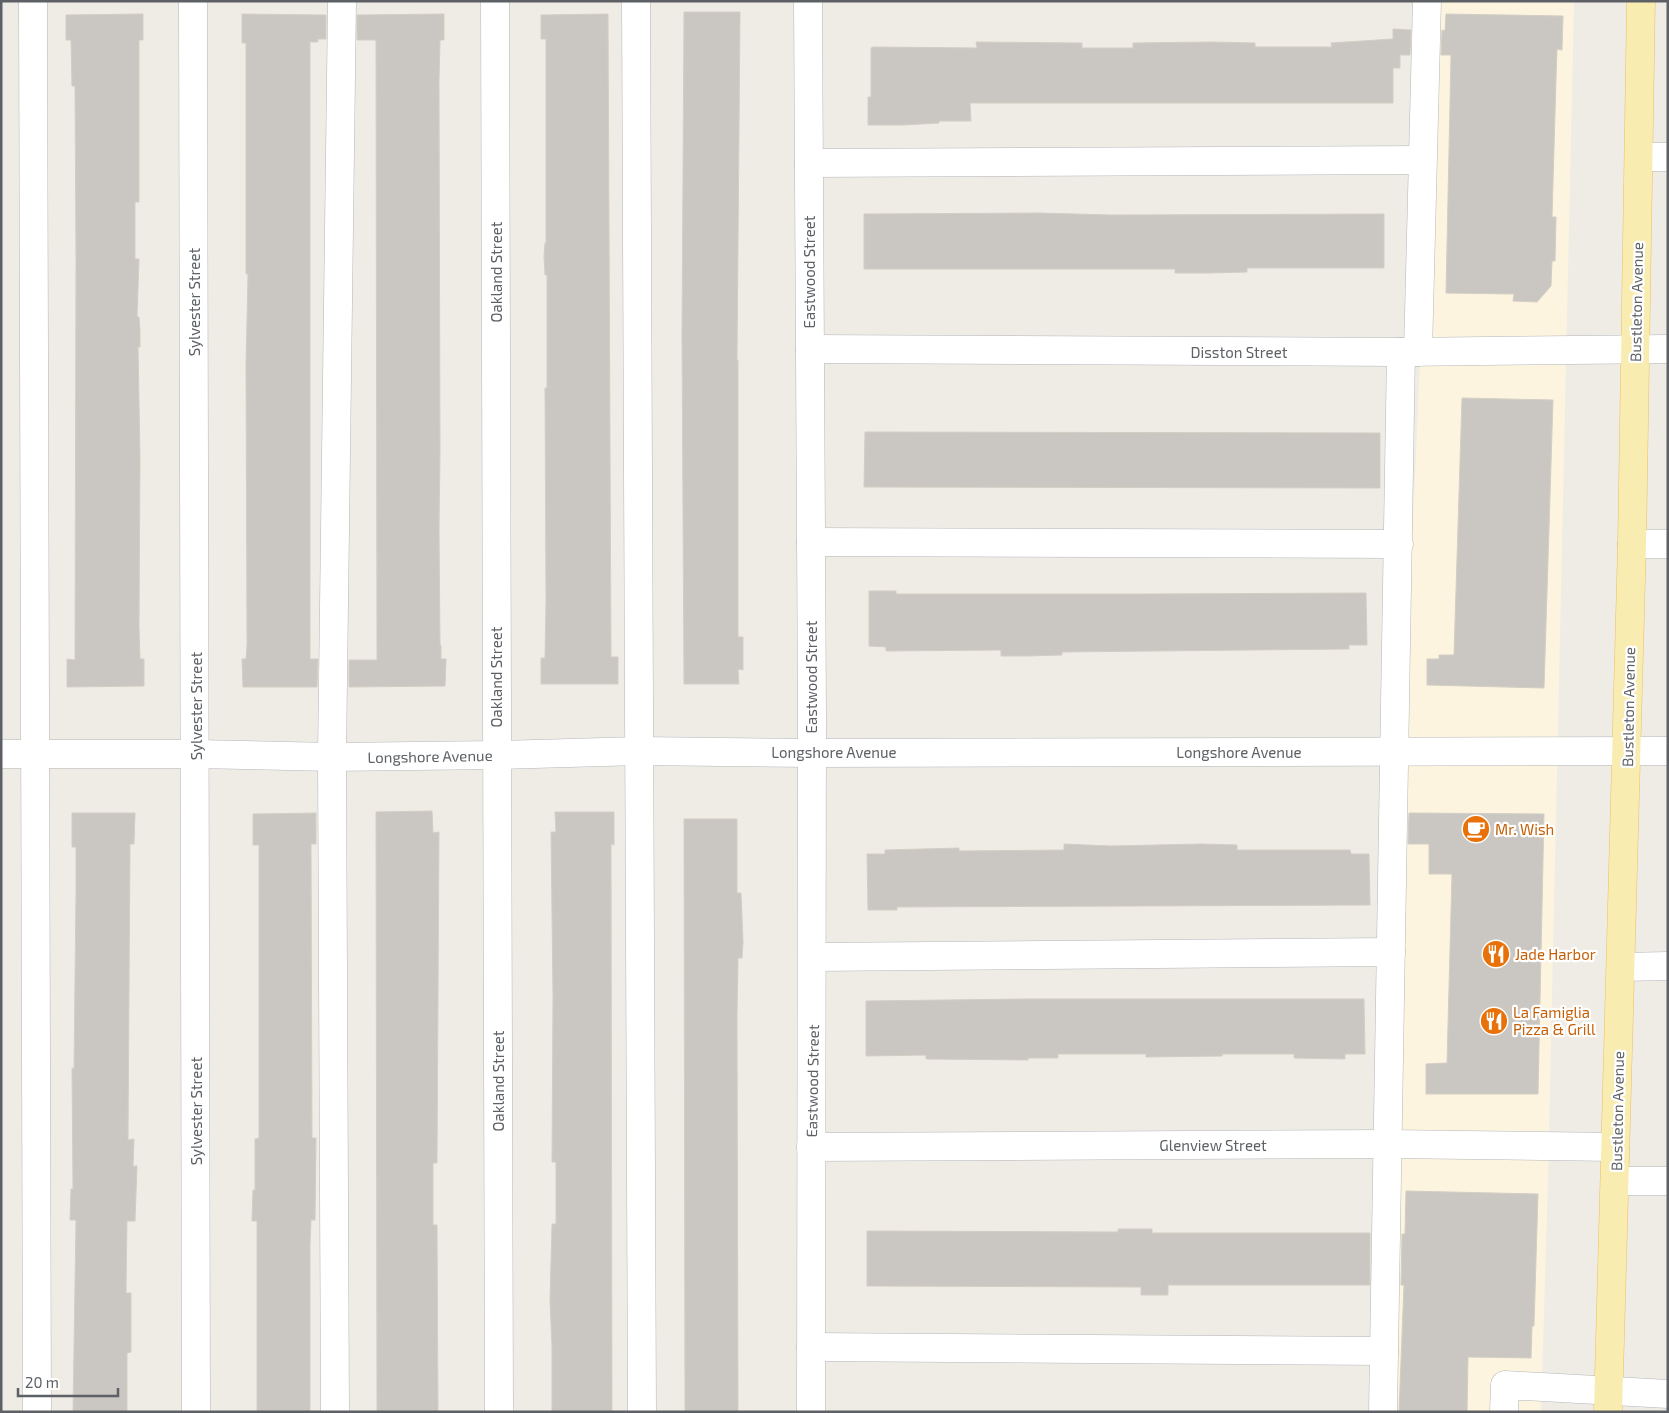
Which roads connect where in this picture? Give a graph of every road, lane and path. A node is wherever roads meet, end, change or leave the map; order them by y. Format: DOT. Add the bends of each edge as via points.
graph roads {
  1 [pos="33,1"];
  2 [pos="193,1"];
  3 [pos="342,1"];
  4 [pos="495,1"];
  5 [pos="636,1"];
  6 [pos="808,1"];
  7 [pos="1427,1"];
  8 [pos="1640,1"];
  9 [pos="1639,156"];
  10 [pos="1668,157"];
  11 [pos="1422,160"];
  12 [pos="809,163"];
  13 [pos="810,349"];
  14 [pos="1636,349"];
  15 [pos="1668,349"];
  16 [pos="1409,352"];
  17 [pos="811,542"];
  18 [pos="1399,544"];
  19 [pos="1632,544"];
  20 [pos="1668,544"];
  21 [pos="639,750"];
  22 [pos="1395,751"];
  23 [pos="1628,751"];
  24 [pos="1668,751"];
  25 [pos="811,753"];
  26 [pos="1,754"];
  27 [pos="35,754"];
  28 [pos="196,754"];
  29 [pos="496,755"];
  30 [pos="332,757"];
  31 [pos="1391,952"];
  32 [pos="813,957"];
  33 [pos="1668,966"];
  34 [pos="1621,967"];
  35 [pos="1388,1144"];
  36 [pos="811,1147"];
  37 [pos="1616,1147"];
  38 [pos="1615,1181"];
  39 [pos="1668,1181"];
  40 [pos="811,1347"];
  41 [pos="1384,1351"];
  42 [pos="1668,1394"];
  43 [pos="1608,1401"];
  44 [pos="36,1412"];
  45 [pos="196,1412"];
  46 [pos="336,1412"];
  47 [pos="499,1412"];
  48 [pos="642,1412"];
  49 [pos="811,1412"];
  50 [pos="1383,1412"];
  51 [pos="1504,1412"];
  1 -- 27 [label="street"];
  2 -- 28 [label="street, Sylvester Street"];
  3 -- 30 [label="street"];
  4 -- 29 [label="street, Oakland Street"];
  5 -- 21 [label="street"];
  6 -- 12 [label="street, Eastwood Street"];
  7 -- 11 [label="street"];
  8 -- 9 [label="main road, Bustleton Avenue"];
  9 -- 10 [label="street"];
  9 -- 14 [label="main road, Bustleton Avenue"];
  11 -- 12 [label="street"];
  11 -- 16 [label="street"];
  12 -- 13 [label="street, Eastwood Street"];
  13 -- 16 [label="street, Disston Street"];
  13 -- 17 [label="street, Eastwood Street"];
  14 -- 15 [label="street, Disston Street"];
  14 -- 16 [label="street, Disston Street"];
  14 -- 19 [label="main road, Bustleton Avenue"];
  16 -- 18 [label="street"];
  17 -- 18 [label="street"];
  17 -- 25 [label="street, Eastwood Street"];
  18 -- 22 [label="street"];
  19 -- 20 [label="street"];
  19 -- 23 [label="main road, Bustleton Avenue"];
  21 -- 25 [label="street, Longshore Avenue"];
  21 -- 29 [label="street, Longshore Avenue"];
  21 -- 48 [label="street"];
  22 -- 23 [label="street, Longshore Avenue"];
  22 -- 25 [label="street, Longshore Avenue"];
  22 -- 31 [label="street"];
  23 -- 24 [label="street, Longshore Avenue"];
  23 -- 34 [label="main road, Bustleton Avenue"];
  25 -- 32 [label="street, Eastwood Street"];
  26 -- 27 [label="street, Longshore Avenue"];
  27 -- 28 [label="street, Longshore Avenue"];
  27 -- 44 [label="street"];
  28 -- 30 [label="street, Longshore Avenue"];
  28 -- 45 [label="street, Sylvester Street"];
  29 -- 30 [label="street, Longshore Avenue"];
  29 -- 47 [label="street, Oakland Street"];
  30 -- 46 [label="street"];
  31 -- 32 [label="street"];
  31 -- 35 [label="street"];
  32 -- 36 [label="street, Eastwood Street"];
  33 -- 34 [label="street"];
  34 -- 37 [label="main road, Bustleton Avenue"];
  35 -- 36 [label="street, Glenview Street"];
  35 -- 37 [label="street, Glenview Street"];
  35 -- 41 [label="street"];
  36 -- 40 [label="street, Eastwood Street"];
  37 -- 38 [label="main road, Bustleton Avenue"];
  38 -- 39 [label="street"];
  38 -- 43 [label="main road, Bustleton Avenue"];
  40 -- 41 [label="street"];
  40 -- 49 [label="street, Eastwood Street"];
  41 -- 50 [label="street"];
  42 -- 43 [label="street"];
  43 -- 51 [label="street" via="1505,1385"];
}
